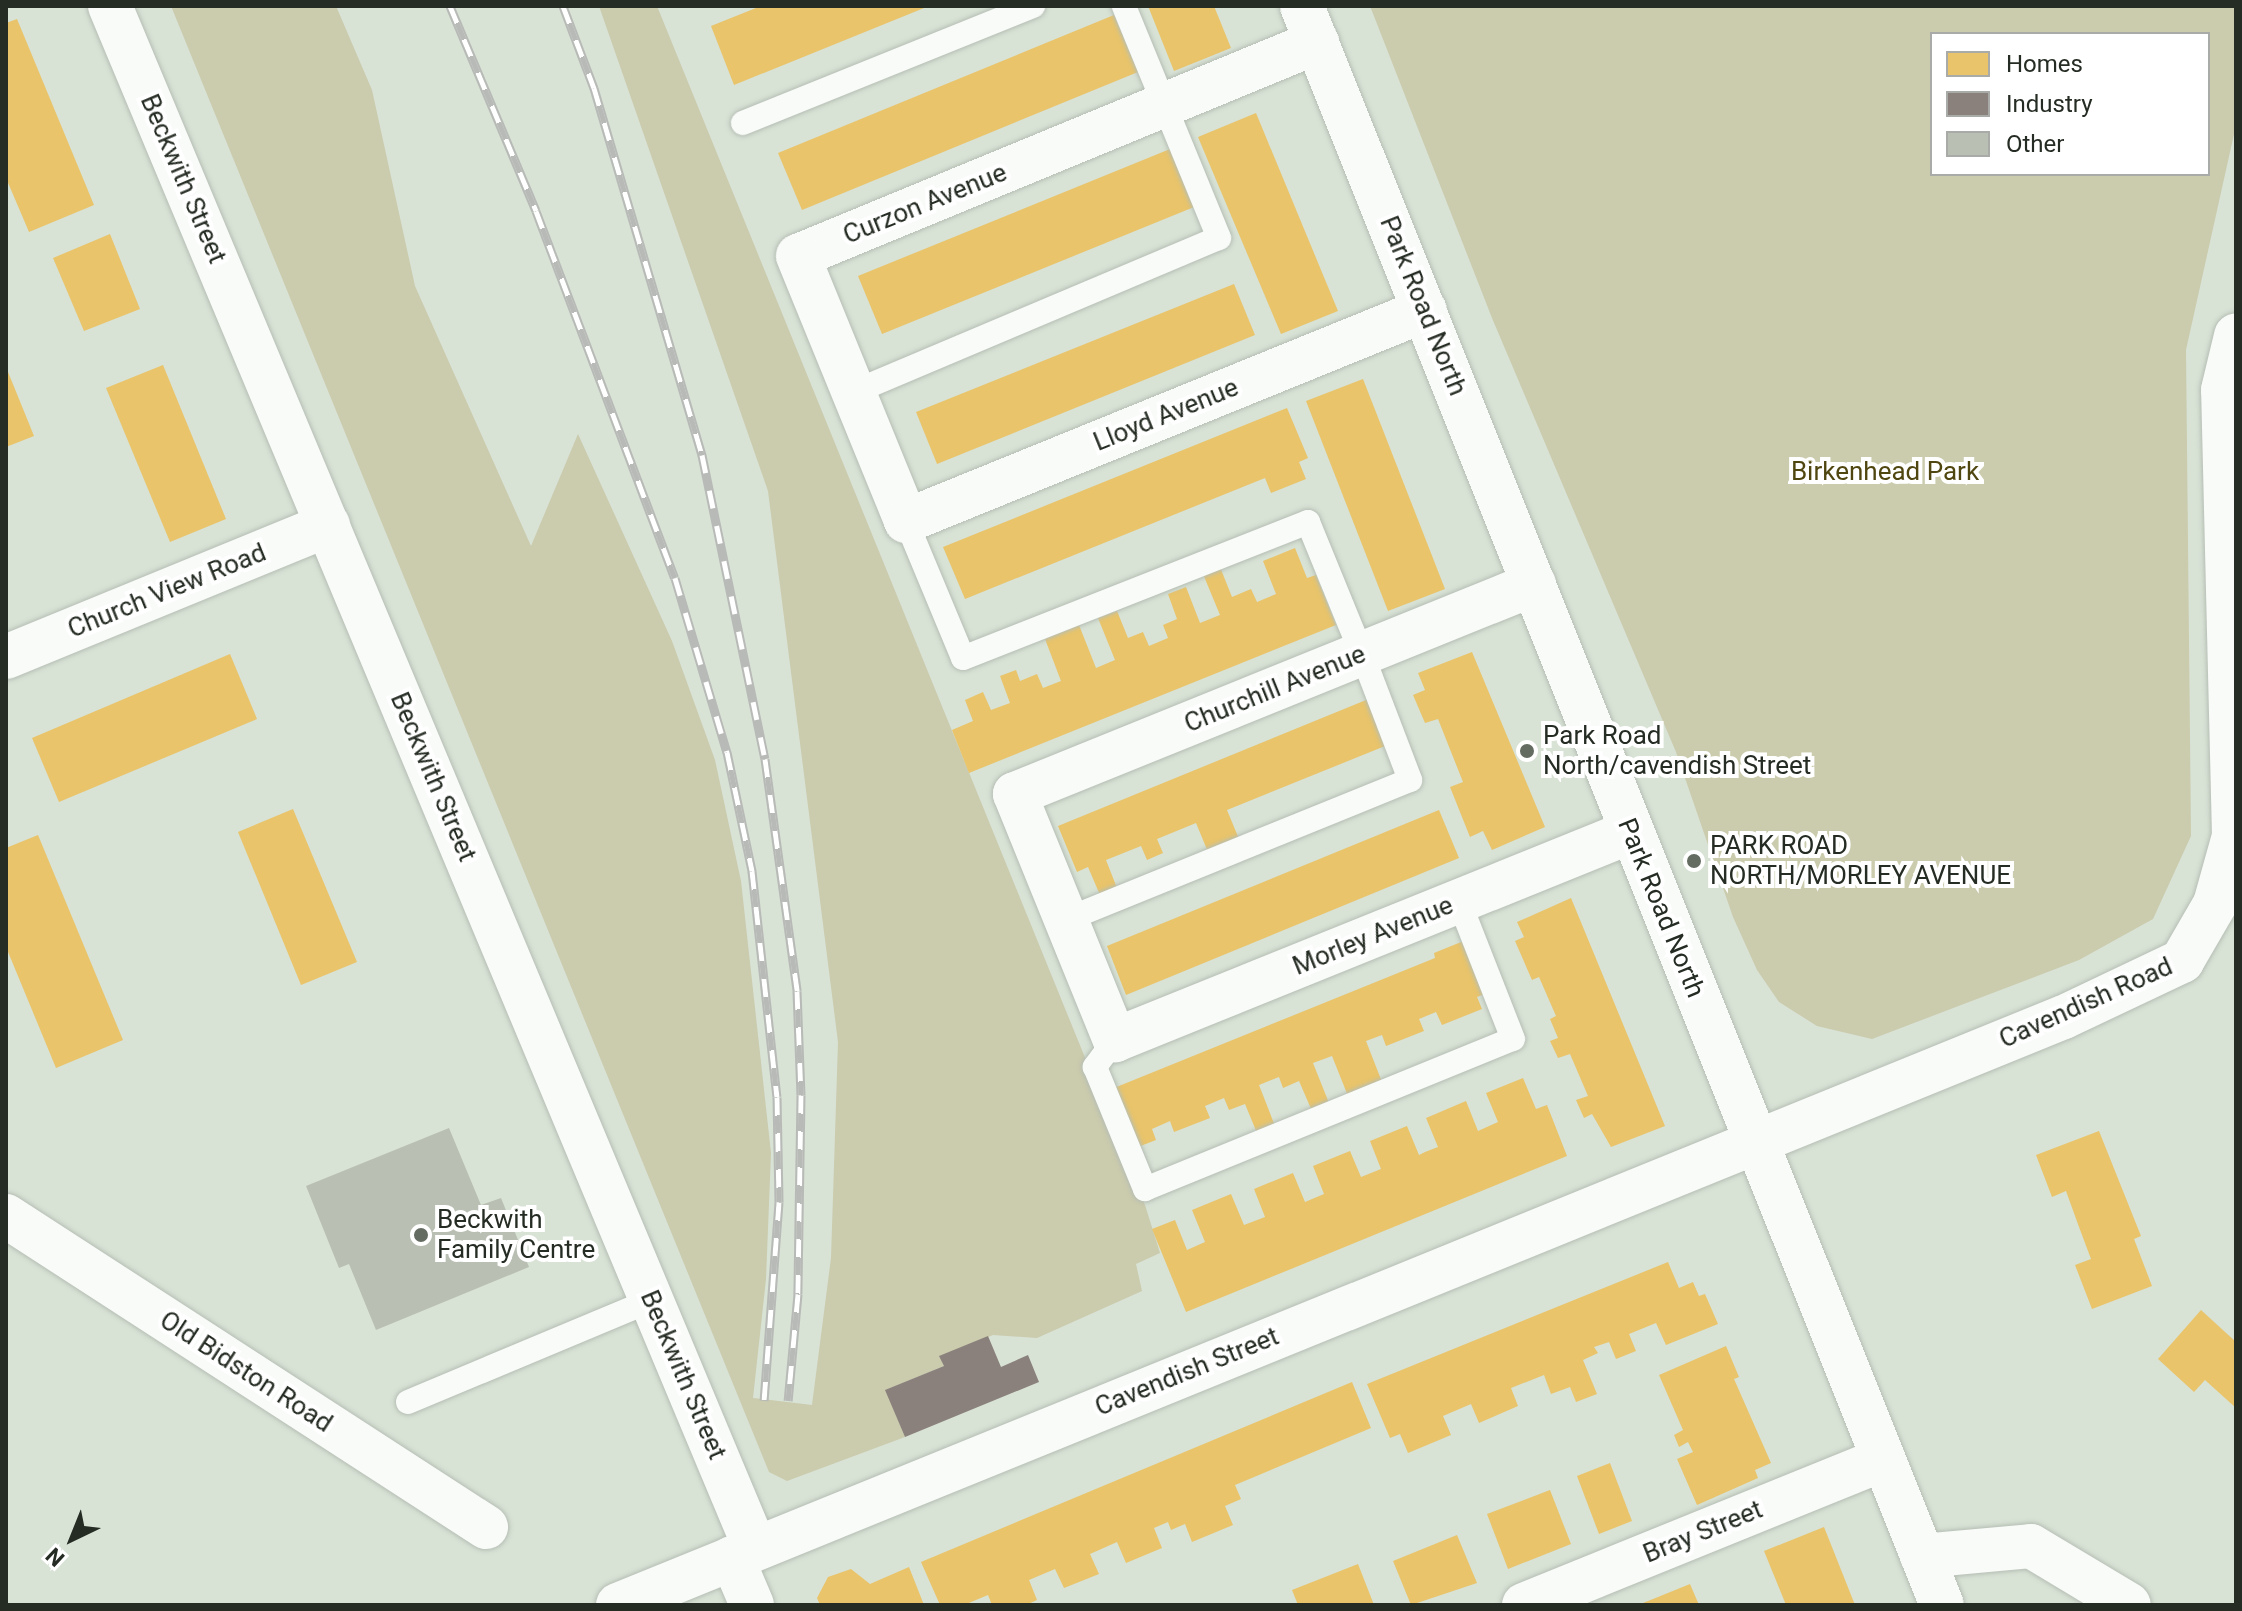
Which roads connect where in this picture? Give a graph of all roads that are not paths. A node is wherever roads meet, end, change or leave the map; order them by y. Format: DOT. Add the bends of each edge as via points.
graph roads {
  1 [pos="110,6"];
  2 [pos="1033,6"];
  3 [pos="1124,6"];
  4 [pos="1309,24"];
  5 [pos="1167,104"];
  6 [pos="743,123"];
  7 [pos="1425,310"];
  8 [pos="2236,336"];
  9 [pos="854,392"];
  10 [pos="906,521"];
  11 [pos="328,525"];
  12 [pos="1534,584"];
  13 [pos="1362,654"];
  14 [pos="6,657"];
  15 [pos="1630,832"];
  16 [pos="1459,901"];
  17 [pos="1066,920"];
  18 [pos="1115,1040"];
  19 [pos="1756,1142"];
  20 [pos="6,1216"];
  21 [pos="652,1300"];
  22 [pos="408,1402"];
  23 [pos="1883,1459"];
  24 [pos="486,1527"];
  25 [pos="744,1553"];
  26 [pos="1922,1556"];
  27 [pos="618,1605"];
  28 [pos="752,1605"];
  29 [pos="1524,1605"];
  30 [pos="1942,1605"];
  31 [pos="2129,1605"];
  1 -- 11 [label="street, Beckwith Street"];
  2 -- 6 [label="lane"];
  3 -- 5 [label="lane"];
  4 -- 5 [label="street, Curzon Avenue"];
  4 -- 7 [label="street, Park Road North"];
  5 -- 9 [label="lane" via="1219,238"];
  5 -- 9 [label="street, Curzon Avenue" via="798,256"];
  7 -- 10 [label="street, Lloyd Avenue"];
  7 -- 12 [label="street, Park Road North"];
  8 -- 19 [label="street, Cavendish Road" via="2223,390 2234,836 2215,904 2182,961 2064,1017"];
  9 -- 10 [label="street, Curzon Avenue"];
  10 -- 13 [label="lane" via="963,658 1308,522"];
  11 -- 14 [label="street, Church View Road"];
  11 -- 21 [label="street, Beckwith Street"];
  12 -- 13 [label="street, Churchill Avenue"];
  12 -- 15 [label="street, Park Road North"];
  13 -- 17 [label="lane" via="1410,780"];
  13 -- 17 [label="street, Churchill Avenue" via="1015,794"];
  15 -- 16 [label="street, Morley Avenue"];
  15 -- 19 [label="street, Park Road North"];
  16 -- 18 [label="street, Morley Avenue"];
  16 -- 18 [label="lane" via="1513,1039 1145,1189 1095,1067"];
  17 -- 18 [label="street"];
  19 -- 23 [label="street, Park Road North"];
  19 -- 25 [label="street, Cavendish Street"];
  20 -- 24 [label="street, Old Bidston Road"];
  21 -- 22 [label="lane"];
  21 -- 25 [label="street, Beckwith Street"];
  23 -- 26 [label="street, Park Road North"];
  23 -- 29 [label="street, Bray Street"];
  25 -- 27 [label="street, Cavendish Street"];
  25 -- 28 [label="street, Beckwith Street"];
  26 -- 30 [label="street, Park Road North"];
  26 -- 31 [label="street" via="2031,1546"];
}
